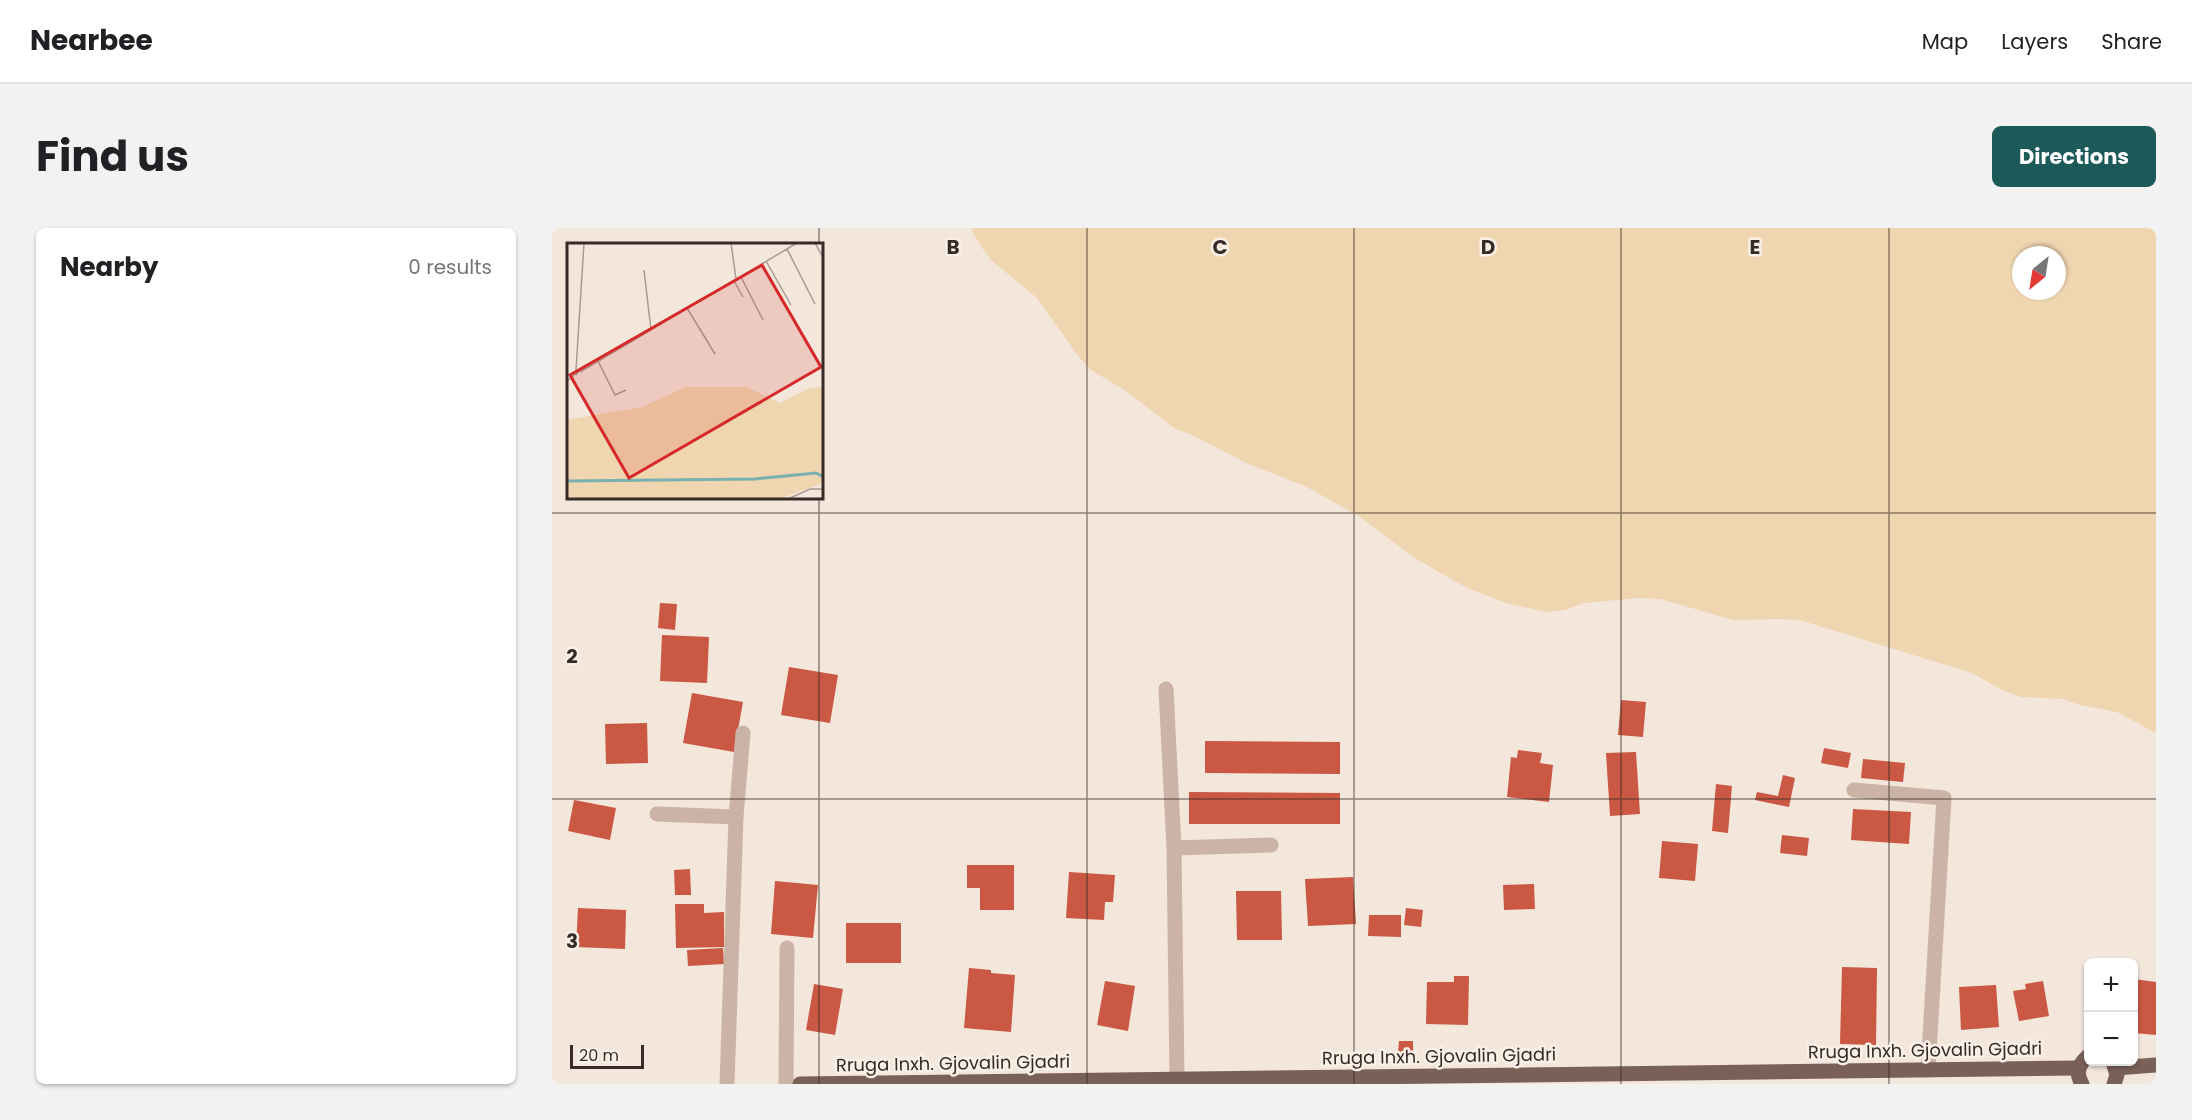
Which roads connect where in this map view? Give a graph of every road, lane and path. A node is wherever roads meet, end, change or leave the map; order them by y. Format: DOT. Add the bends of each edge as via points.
graph roads {
  1 [pos="1166,689"];
  2 [pos="743,733"];
  3 [pos="1854,790"];
  4 [pos="657,814"];
  5 [pos="736,818"];
  6 [pos="1271,845"];
  7 [pos="1174,848"];
  8 [pos="787,948"];
  9 [pos="2084,1062"];
  10 [pos="2138,1065"];
  11 [pos="2156,1065"];
  12 [pos="2115,1066"];
  13 [pos="1928,1070"];
  14 [pos="1177,1079"];
  15 [pos="1483,1080"];
  16 [pos="727,1084"];
  17 [pos="786,1084"];
  18 [pos="800,1084"];
  19 [pos="2082,1084"];
  20 [pos="2114,1084"];
  1 -- 7 [label="street"];
  2 -- 5 [label="street"];
  3 -- 13 [label="street" via="1944,798"];
  4 -- 5 [label="street"];
  5 -- 16 [label="street"];
  6 -- 7 [label="street"];
  7 -- 14 [label="street"];
  8 -- 17 [label="street"];
  9 -- 13 [label="main road, Rruga Inxh. Gjovalin Gjadri"];
  9 -- 19 [label="main road" via="2078,1074"];
  10 -- 11 [label="main road"];
  12 -- 20 [label="main road"];
  13 -- 15 [label="main road, Rruga Inxh. Gjovalin Gjadri"];
  14 -- 15 [label="main road, Rruga Inxh. Gjovalin Gjadri"];
  14 -- 18 [label="main road, Rruga Inxh. Gjovalin Gjadri"];
}
